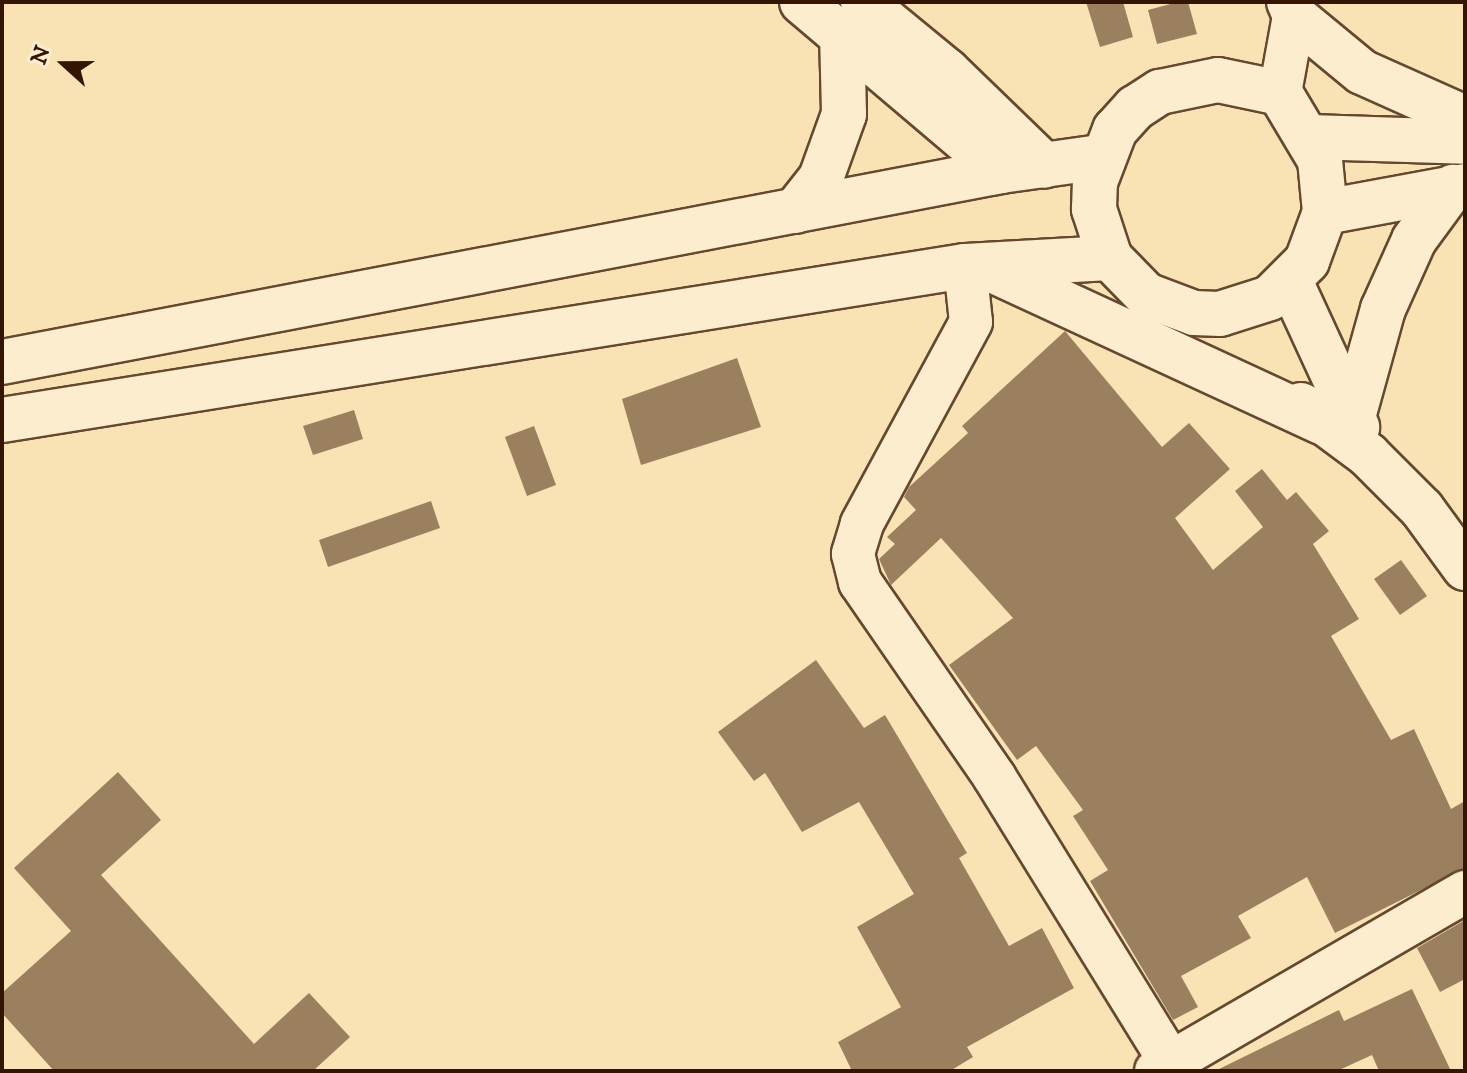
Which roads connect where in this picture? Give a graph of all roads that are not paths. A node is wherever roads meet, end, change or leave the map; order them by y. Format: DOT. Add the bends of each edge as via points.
graph roads {
  1 [pos="802,2"];
  2 [pos="1291,9"];
  3 [pos="852,18"];
  4 [pos="1280,93"];
  5 [pos="1465,118"];
  6 [pos="1310,137"];
  7 [pos="1465,142"];
  8 [pos="1101,157"];
  9 [pos="1045,166"];
  10 [pos="1001,171"];
  11 [pos="1459,187"];
  12 [pos="795,211"];
  13 [pos="1325,212"];
  14 [pos="1110,258"];
  15 [pos="972,266"];
  16 [pos="1290,281"];
  17 [pos="1194,313"];
  18 [pos="2,362"];
  19 [pos="2,420"];
  20 [pos="1347,432"];
  21 [pos="1465,568"];
  22 [pos="1465,892"];
  23 [pos="1167,1068"];
  1 -- 3 [label="main road"];
  2 -- 4 [label="street"];
  2 -- 5 [label="main road" via="1362,72"];
  3 -- 9 [label="main road" via="947,71"];
  3 -- 10 [label="main road"];
  3 -- 12 [label="main road" via="844,114 821,178"];
  4 -- 6 [label="main road"];
  4 -- 8 [label="main road" via="1218,80 1160,92 1135,108"];
  6 -- 7 [label="main road"];
  6 -- 13 [label="main road" via="1320,160"];
  8 -- 9 [label="main road"];
  8 -- 14 [label="main road" via="1094,209"];
  9 -- 10 [label="main road"];
  10 -- 12 [label="main road"];
  11 -- 13 [label="main road"];
  11 -- 20 [label="main road" via="1414,240 1383,309"];
  12 -- 18 [label="main road"];
  13 -- 16 [label="main road" via="1307,261"];
  14 -- 15 [label="main road"];
  14 -- 17 [label="main road" via="1146,295"];
  15 -- 19 [label="main road"];
  15 -- 20 [label="main road"];
  15 -- 23 [label="street" via="971,322 862,524 853,554 860,582 995,778"];
  16 -- 17 [label="main road" via="1246,308"];
  16 -- 20 [label="main road"];
  17 -- 20 [label="main road"];
  20 -- 21 [label="main road" via="1422,509"];
  22 -- 23 [label="street"];
}
